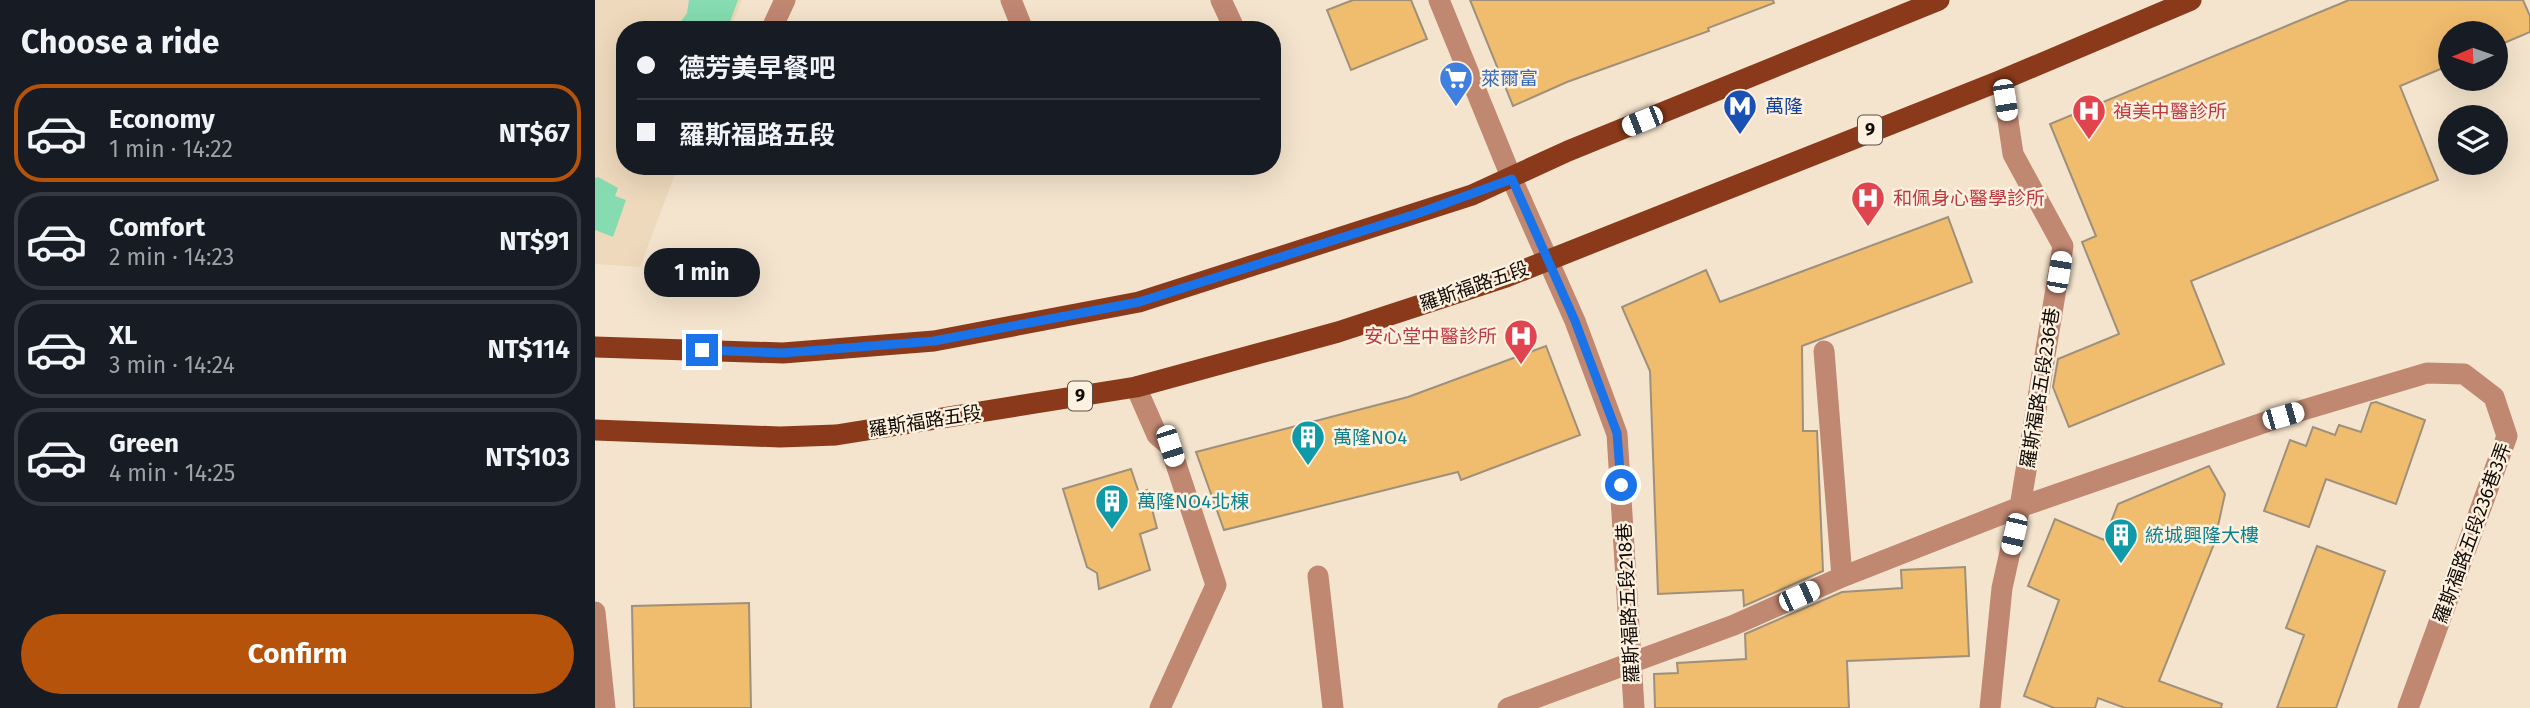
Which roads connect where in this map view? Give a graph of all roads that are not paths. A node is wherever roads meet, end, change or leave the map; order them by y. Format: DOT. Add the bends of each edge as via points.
graph roads {
  1 [pos="785,0"];
  2 [pos="1011,0"];
  3 [pos="1221,0"];
  4 [pos="1439,0"];
  5 [pos="1939,0"];
  6 [pos="2191,0"];
  7 [pos="775,21"];
  8 [pos="1019,21"];
  9 [pos="1231,21"];
  10 [pos="2002,80"];
  11 [pos="1512,179"];
  12 [pos="1549,260"];
  13 [pos="595,347"];
  14 [pos="1824,351"];
  15 [pos="1136,387"];
  16 [pos="595,430"];
  17 [pos="2020,507"];
  18 [pos="1318,576"];
  19 [pos="1842,577"];
  20 [pos="595,612"];
  21 [pos="1632,663"];
  22 [pos="605,708"];
  23 [pos="1160,708"];
  24 [pos="1333,708"];
  25 [pos="1508,708"];
  26 [pos="1634,708"];
  27 [pos="1990,708"];
  28 [pos="2408,708"];
  1 -- 7 [label="street"];
  2 -- 8 [label="street"];
  3 -- 9 [label="street"];
  4 -- 11 [label="street, 羅斯福路五段218巷"];
  5 -- 11 [label="main road"];
  6 -- 10 [label="main road, 羅斯福路五段 / 9"];
  10 -- 12 [label="main road, 羅斯福路五段 / 9"];
  10 -- 17 [label="street, 羅斯福路五段236巷" via="2013,154 2063,246"];
  11 -- 12 [label="street, 羅斯福路五段218巷"];
  11 -- 13 [label="main road" via="1139,302 934,341 783,353"];
  12 -- 15 [label="main road, 羅斯福路五段 / 9" via="1338,332"];
  12 -- 21 [label="street, 羅斯福路五段218巷" via="1617,433"];
  14 -- 19 [label="street"];
  15 -- 16 [label="main road, 羅斯福路五段 / 9" via="837,435"];
  15 -- 23 [label="street" via="1157,435 1170,446 1216,585"];
  17 -- 19 [label="street, 羅斯福路五段236巷3弄"];
  17 -- 27 [label="street, 羅斯福路五段236巷" via="2002,589"];
  17 -- 28 [label="street, 羅斯福路五段236巷3弄" via="2283,416 2427,373 2463,374 2494,397 2507,436"];
  18 -- 24 [label="street"];
  19 -- 21 [label="street, 羅斯福路五段236巷3弄"];
  20 -- 22 [label="street"];
  21 -- 25 [label="street, 羅斯福路五段236巷3弄"];
  21 -- 26 [label="street, 羅斯福路五段218巷"];
}
